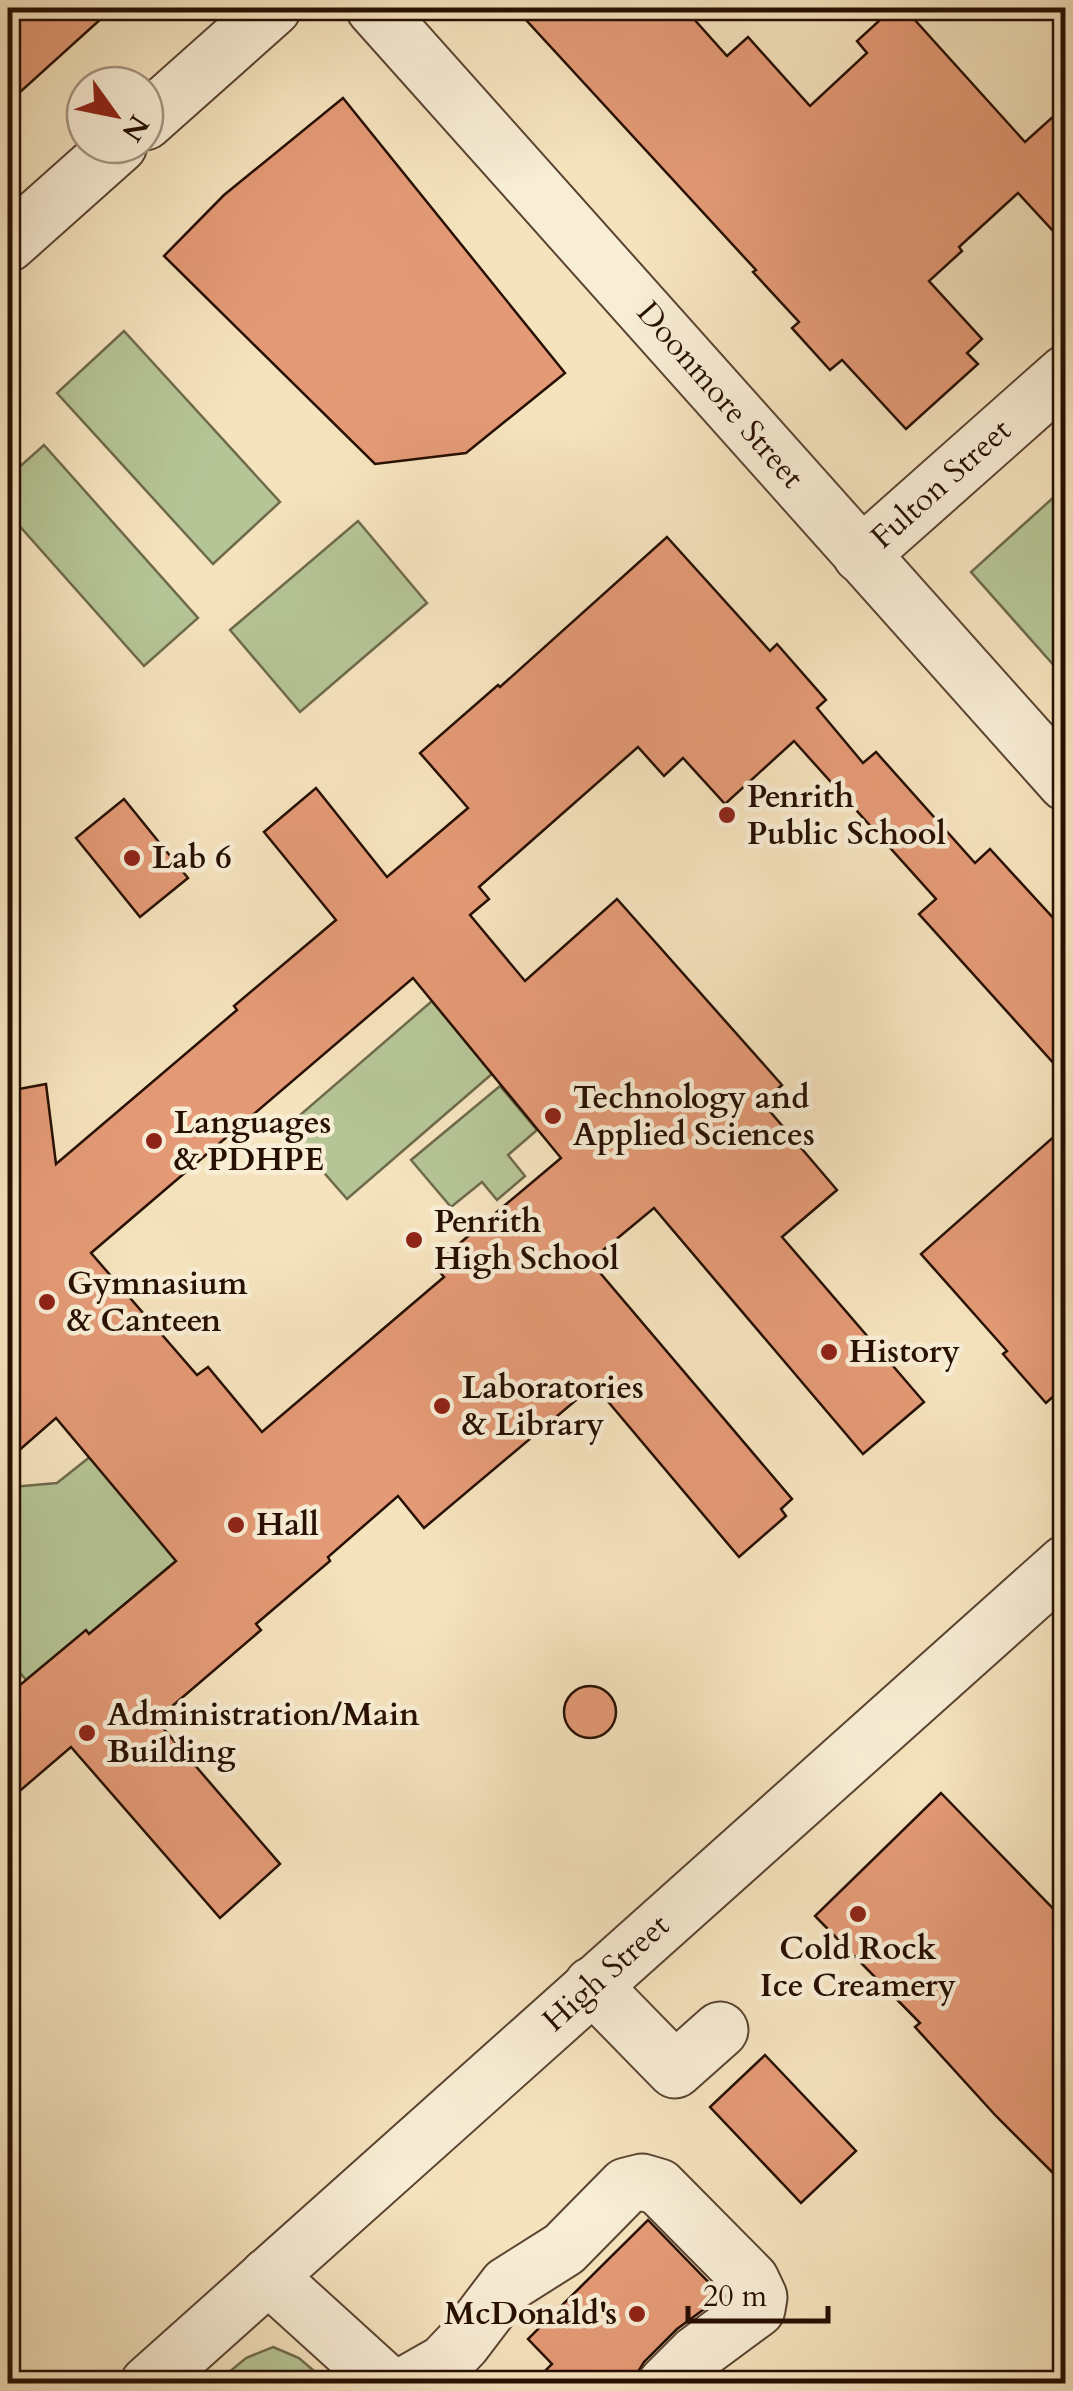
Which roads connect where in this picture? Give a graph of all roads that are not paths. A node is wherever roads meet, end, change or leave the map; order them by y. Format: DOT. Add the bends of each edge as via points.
graph roads {
  1 [pos="273,8"];
  2 [pos="374,8"];
  3 [pos="165,104"];
  4 [pos="97,165"];
  5 [pos="8,244"];
  6 [pos="1066,373"];
  7 [pos="861,555"];
  8 [pos="1066,783"];
  9 [pos="1066,1563"];
  10 [pos="592,1985"];
  11 [pos="720,2030"];
  12 [pos="268,2276"];
  13 [pos="148,2384"];
  14 [pos="387,2384"];
  15 [pos="407,2384"];
  16 [pos="666,2384"];
  1 -- 3 [label="street"];
  2 -- 7 [label="street, Doonmore Street"];
  4 -- 5 [label="street"];
  6 -- 7 [label="street, Fulton Street"];
  7 -- 8 [label="street, Doonmore Street"];
  9 -- 10 [label="street, High Street"];
  10 -- 11 [label="street" via="674,2070"];
  10 -- 12 [label="street, High Street"];
  12 -- 13 [label="street, High Street"];
  12 -- 14 [label="street"];
  15 -- 16 [label="street" via="463,2343 506,2284 564,2249 626,2186 642,2182 659,2187 751,2280 758,2297 758,2309"];
}
